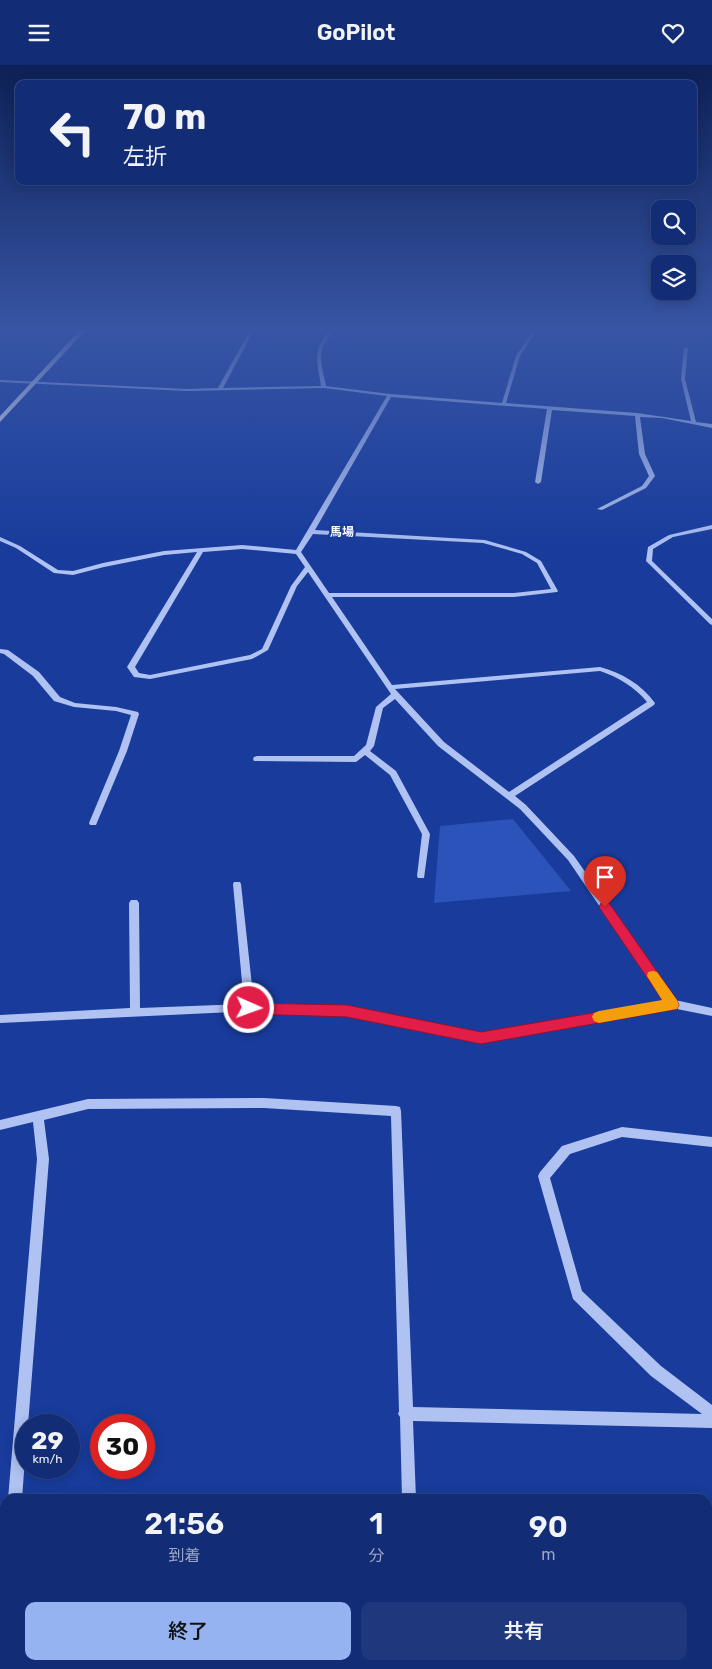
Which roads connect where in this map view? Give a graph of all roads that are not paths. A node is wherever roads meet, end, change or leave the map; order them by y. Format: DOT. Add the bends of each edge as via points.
graph roads {
  1 [pos="15,405"];
  2 [pos="384,405"];
  3 [pos="525,405"];
  4 [pos="690,405"];
  5 [pos="550,407"];
  6 [pos="637,414"];
  7 [pos="0,421"];
  8 [pos="694,422"];
  9 [pos="712,426"];
  10 [pos="538,482"];
  11 [pos="600,509"];
  12 [pos="712,527"];
  13 [pos="311,532"];
  14 [pos="0,539"];
  15 [pos="201,550"];
  16 [pos="298,553"];
  17 [pos="308,568"];
  18 [pos="326,595"];
  19 [pos="712,623"];
  20 [pos="0,651"];
  21 [pos="390,687"];
  22 [pos="396,695"];
  23 [pos="365,751"];
  24 [pos="258,759"];
  25 [pos="509,796"];
  26 [pos="93,823"];
  27 [pos="420,876"];
  28 [pos="237,884"];
  29 [pos="134,903"];
  30 [pos="672,1005"];
  31 [pos="249,1008"];
  32 [pos="712,1012"];
  33 [pos="135,1013"];
  34 [pos="0,1019"];
  35 [pos="38,1116"];
  36 [pos="0,1125"];
  37 [pos="712,1141"];
  38 [pos="712,1413"];
  39 [pos="406,1414"];
  40 [pos="712,1421"];
  41 [pos="15,1494"];
  42 [pos="409,1494"];
  1 -- 7 [label="main road"];
  2 -- 13 [label="street"];
  3 -- 5 [label="street"];
  4 -- 8 [label="street"];
  5 -- 6 [label="street"];
  5 -- 10 [label="street"];
  6 -- 8 [label="street"];
  6 -- 11 [label="street" via="642,454 652,476 644,487"];
  8 -- 9 [label="street"];
  12 -- 19 [label="street" via="671,536 650,548 649,561"];
  13 -- 16 [label="street"];
  13 -- 18 [label="street" via="483,541 524,553 539,562 556,591 514,595"];
  14 -- 15 [label="street" via="56,572 73,573 164,553"];
  15 -- 16 [label="street" via="242,547"];
  15 -- 17 [label="street" via="131,667 137,675 150,677 252,657 265,650 294,586"];
  16 -- 17 [label="street"];
  17 -- 18 [label="street"];
  18 -- 21 [label="street"];
  20 -- 26 [label="street" via="36,674 57,699 74,705 135,714"];
  21 -- 22 [label="street"];
  21 -- 25 [label="street" via="600,669 614,673 646,695 651,703"];
  22 -- 23 [label="street" via="380,707 370,746"];
  22 -- 25 [label="street" via="441,744"];
  23 -- 24 [label="street" via="356,759"];
  23 -- 27 [label="street" via="393,773 426,834"];
  25 -- 30 [label="street" via="571,858"];
  28 -- 31 [label="street"];
  29 -- 33 [label="street"];
  30 -- 31 [label="street" via="481,1038 347,1011"];
  30 -- 32 [label="street"];
  31 -- 33 [label="street"];
  33 -- 34 [label="street"];
  35 -- 36 [label="street"];
  35 -- 39 [label="street" via="88,1104 264,1103 396,1111"];
  35 -- 41 [label="street" via="43,1159"];
  37 -- 38 [label="street" via="622,1132 566,1150 544,1176 577,1295 656,1371"];
  39 -- 40 [label="street"];
  39 -- 42 [label="street"];
}
